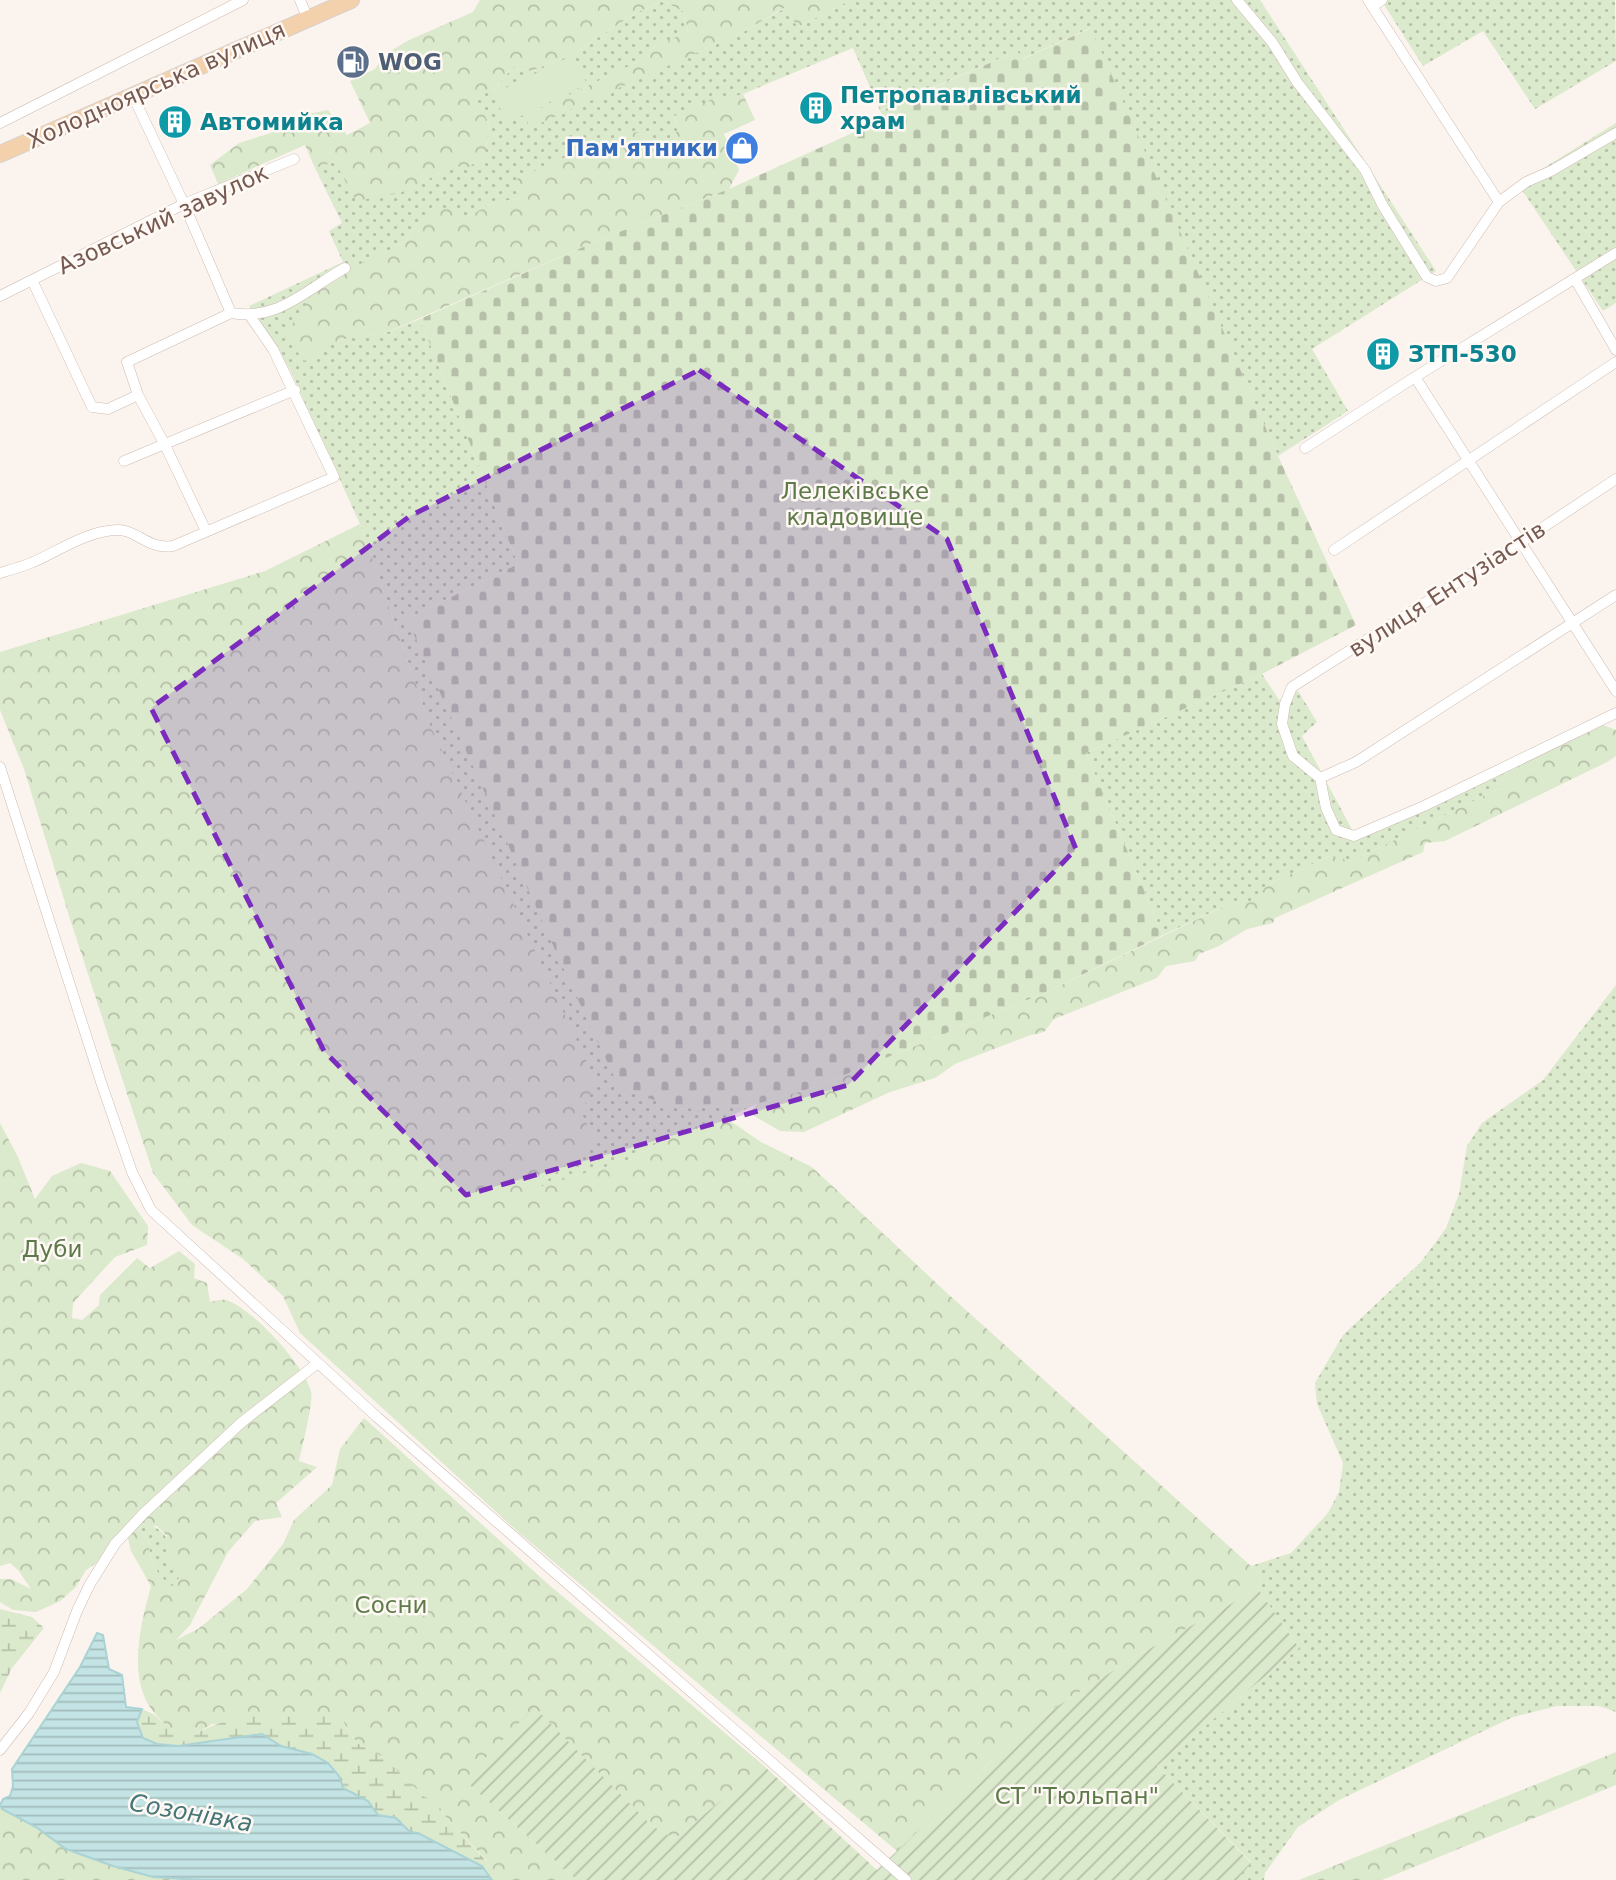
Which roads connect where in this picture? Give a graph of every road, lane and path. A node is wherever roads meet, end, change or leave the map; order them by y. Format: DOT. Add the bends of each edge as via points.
graph roads {
  1 [pos="243,0"];
  2 [pos="300,0"];
  3 [pos="351,0"];
  4 [pos="1237,0"];
  5 [pos="1374,2"];
  6 [pos="308,19"];
  7 [pos="133,96"];
  8 [pos="0,123"];
  9 [pos="1616,133"];
  10 [pos="0,154"];
  11 [pos="294,159"];
  12 [pos="1499,202"];
  13 [pos="184,204"];
  14 [pos="1616,253"];
  15 [pos="345,268"];
  16 [pos="1575,279"];
  17 [pos="32,280"];
  18 [pos="0,296"];
  19 [pos="231,313"];
  20 [pos="250,316"];
  21 [pos="1616,350"];
  22 [pos="1616,362"];
  23 [pos="1415,377"];
  24 [pos="295,390"];
  25 [pos="138,394"];
  26 [pos="165,445"];
  27 [pos="1305,448"];
  28 [pos="1470,460"];
  29 [pos="124,461"];
  30 [pos="1616,479"];
  31 [pos="206,531"];
  32 [pos="1521,542"];
  33 [pos="1334,550"];
  34 [pos="0,573"];
  35 [pos="1616,594"];
  36 [pos="1573,623"];
  37 [pos="1616,691"];
  38 [pos="1616,713"];
  39 [pos="0,767"];
  40 [pos="1320,778"];
  41 [pos="318,1363"];
  42 [pos="0,1750"];
  43 [pos="906,1880"];
  1 -- 8 [label="street"];
  2 -- 6 [label="street"];
  3 -- 6 [label="main road, Холодноярська вулиця"];
  4 -- 12 [label="street" via="1365,170 1427,277 1436,281 1447,278"];
  5 -- 12 [label="street"];
  6 -- 7 [label="main road, Холодноярська вулиця"];
  7 -- 10 [label="main road, Холодноярська вулиця"];
  7 -- 13 [label="street"];
  9 -- 12 [label="street" via="1526,182"];
  11 -- 13 [label="street, Азовський завулок"];
  13 -- 17 [label="street, Азовський завулок"];
  13 -- 19 [label="street"];
  14 -- 16 [label="street"];
  15 -- 20 [label="street" via="300,298"];
  16 -- 21 [label="street"];
  16 -- 23 [label="street"];
  17 -- 18 [label="street, Азовський завулок"];
  17 -- 25 [label="street, Азовський завулок" via="92,407 108,409"];
  19 -- 20 [label="street"];
  19 -- 25 [label="street" via="127,362"];
  20 -- 24 [label="street"];
  22 -- 28 [label="street"];
  23 -- 27 [label="street"];
  23 -- 28 [label="street"];
  24 -- 26 [label="street"];
  24 -- 31 [label="street" via="334,477"];
  25 -- 26 [label="street"];
  26 -- 29 [label="street"];
  26 -- 31 [label="street"];
  28 -- 32 [label="street"];
  28 -- 33 [label="street"];
  30 -- 32 [label="street, вулиця Ентузіастів"];
  31 -- 34 [label="street" via="163,547 121,529 97,533"];
  32 -- 36 [label="street"];
  32 -- 40 [label="street, вулиця Ентузіастів" via="1292,687 1282,724 1293,756"];
  35 -- 36 [label="street"];
  36 -- 37 [label="street"];
  36 -- 40 [label="street" via="1356,762"];
  38 -- 40 [label="street" via="1354,836 1336,830 1325,808"];
  39 -- 41 [label="street" via="102,1084 132,1172 151,1210"];
  41 -- 42 [label="street" via="242,1422 115,1544 81,1602 54,1672"];
  41 -- 43 [label="street"];
}
